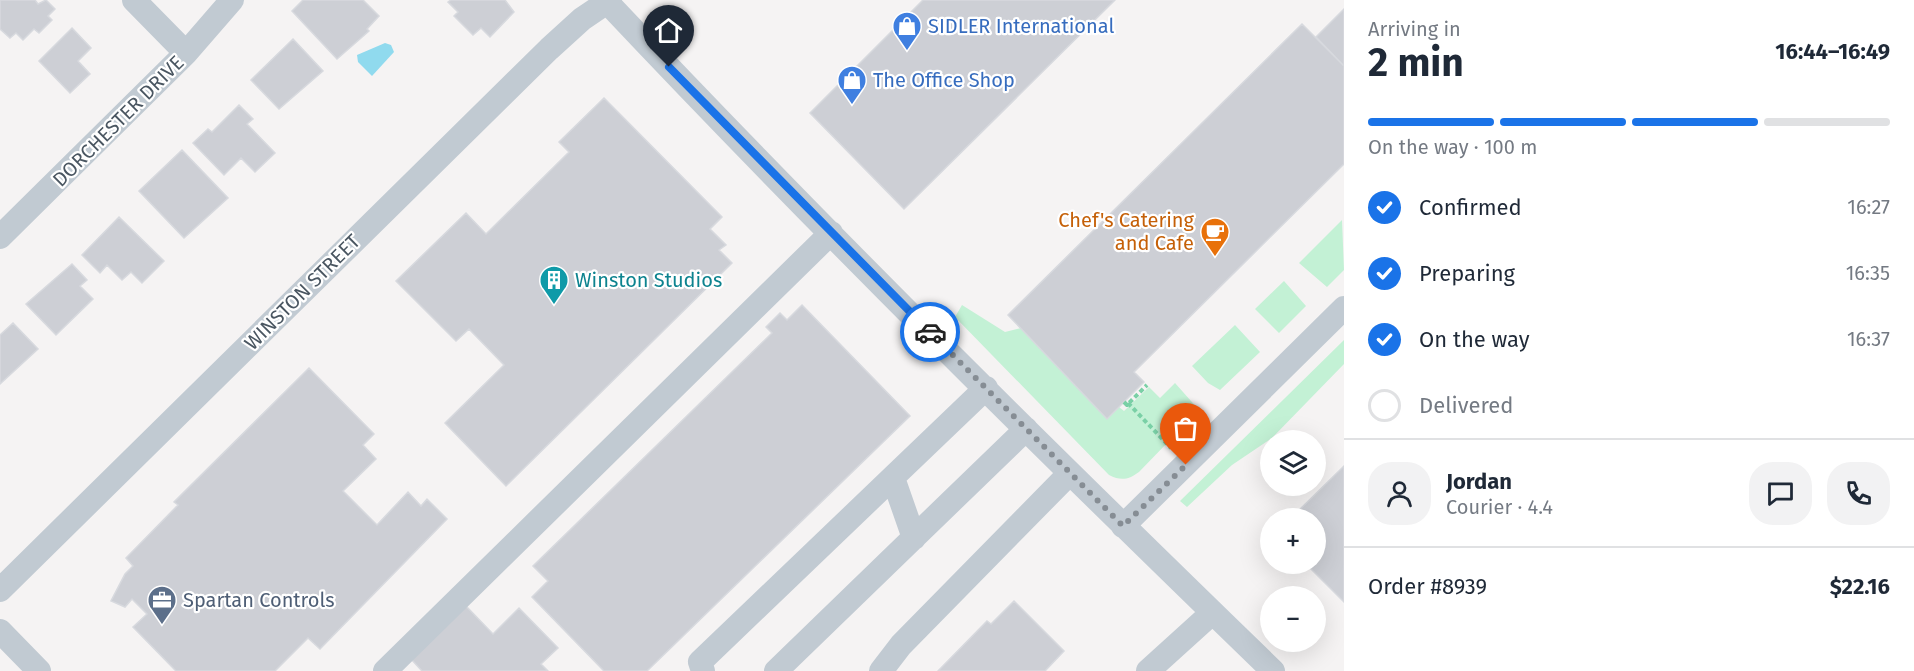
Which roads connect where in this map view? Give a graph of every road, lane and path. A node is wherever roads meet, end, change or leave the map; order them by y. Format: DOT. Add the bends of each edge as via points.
graph roads {
  1 [pos="134,0"];
  2 [pos="232,0"];
  3 [pos="609,1"];
  4 [pos="186,53"];
  5 [pos="831,233"];
  6 [pos="0,237"];
  7 [pos="1344,308"];
  8 [pos="1147,385"];
  9 [pos="986,388"];
  10 [pos="1026,429"];
  11 [pos="1186,465"];
  12 [pos="1069,474"];
  13 [pos="893,477"];
  14 [pos="1123,526"];
  15 [pos="914,538"];
  16 [pos="0,590"];
  17 [pos="1212,613"];
  18 [pos="0,631"];
  19 [pos="39,671"];
  20 [pos="385,671"];
  21 [pos="703,671"];
  22 [pos="776,671"];
  23 [pos="881,671"];
  24 [pos="1148,671"];
  25 [pos="1273,671"];
  1 -- 4 [label="street"];
  2 -- 4 [label="street, DORCHESTER DRIVE"];
  3 -- 5 [label="street"];
  3 -- 16 [label="street, WINSTON STREET" via="582,19 549,50"];
  4 -- 6 [label="street, DORCHESTER DRIVE"];
  5 -- 9 [label="street"];
  5 -- 20 [label="street"];
  7 -- 11 [label="street"];
  8 -- 11 [label="path" via="1126,402"];
  9 -- 10 [label="street"];
  9 -- 13 [label="street"];
  10 -- 12 [label="street"];
  10 -- 15 [label="street"];
  11 -- 14 [label="street"];
  12 -- 14 [label="street"];
  12 -- 23 [label="street" via="901,645"];
  13 -- 15 [label="street"];
  13 -- 21 [label="street" via="700,662"];
  14 -- 17 [label="street"];
  15 -- 22 [label="street"];
  17 -- 24 [label="street"];
  17 -- 25 [label="street"];
  18 -- 19 [label="street"];
}
